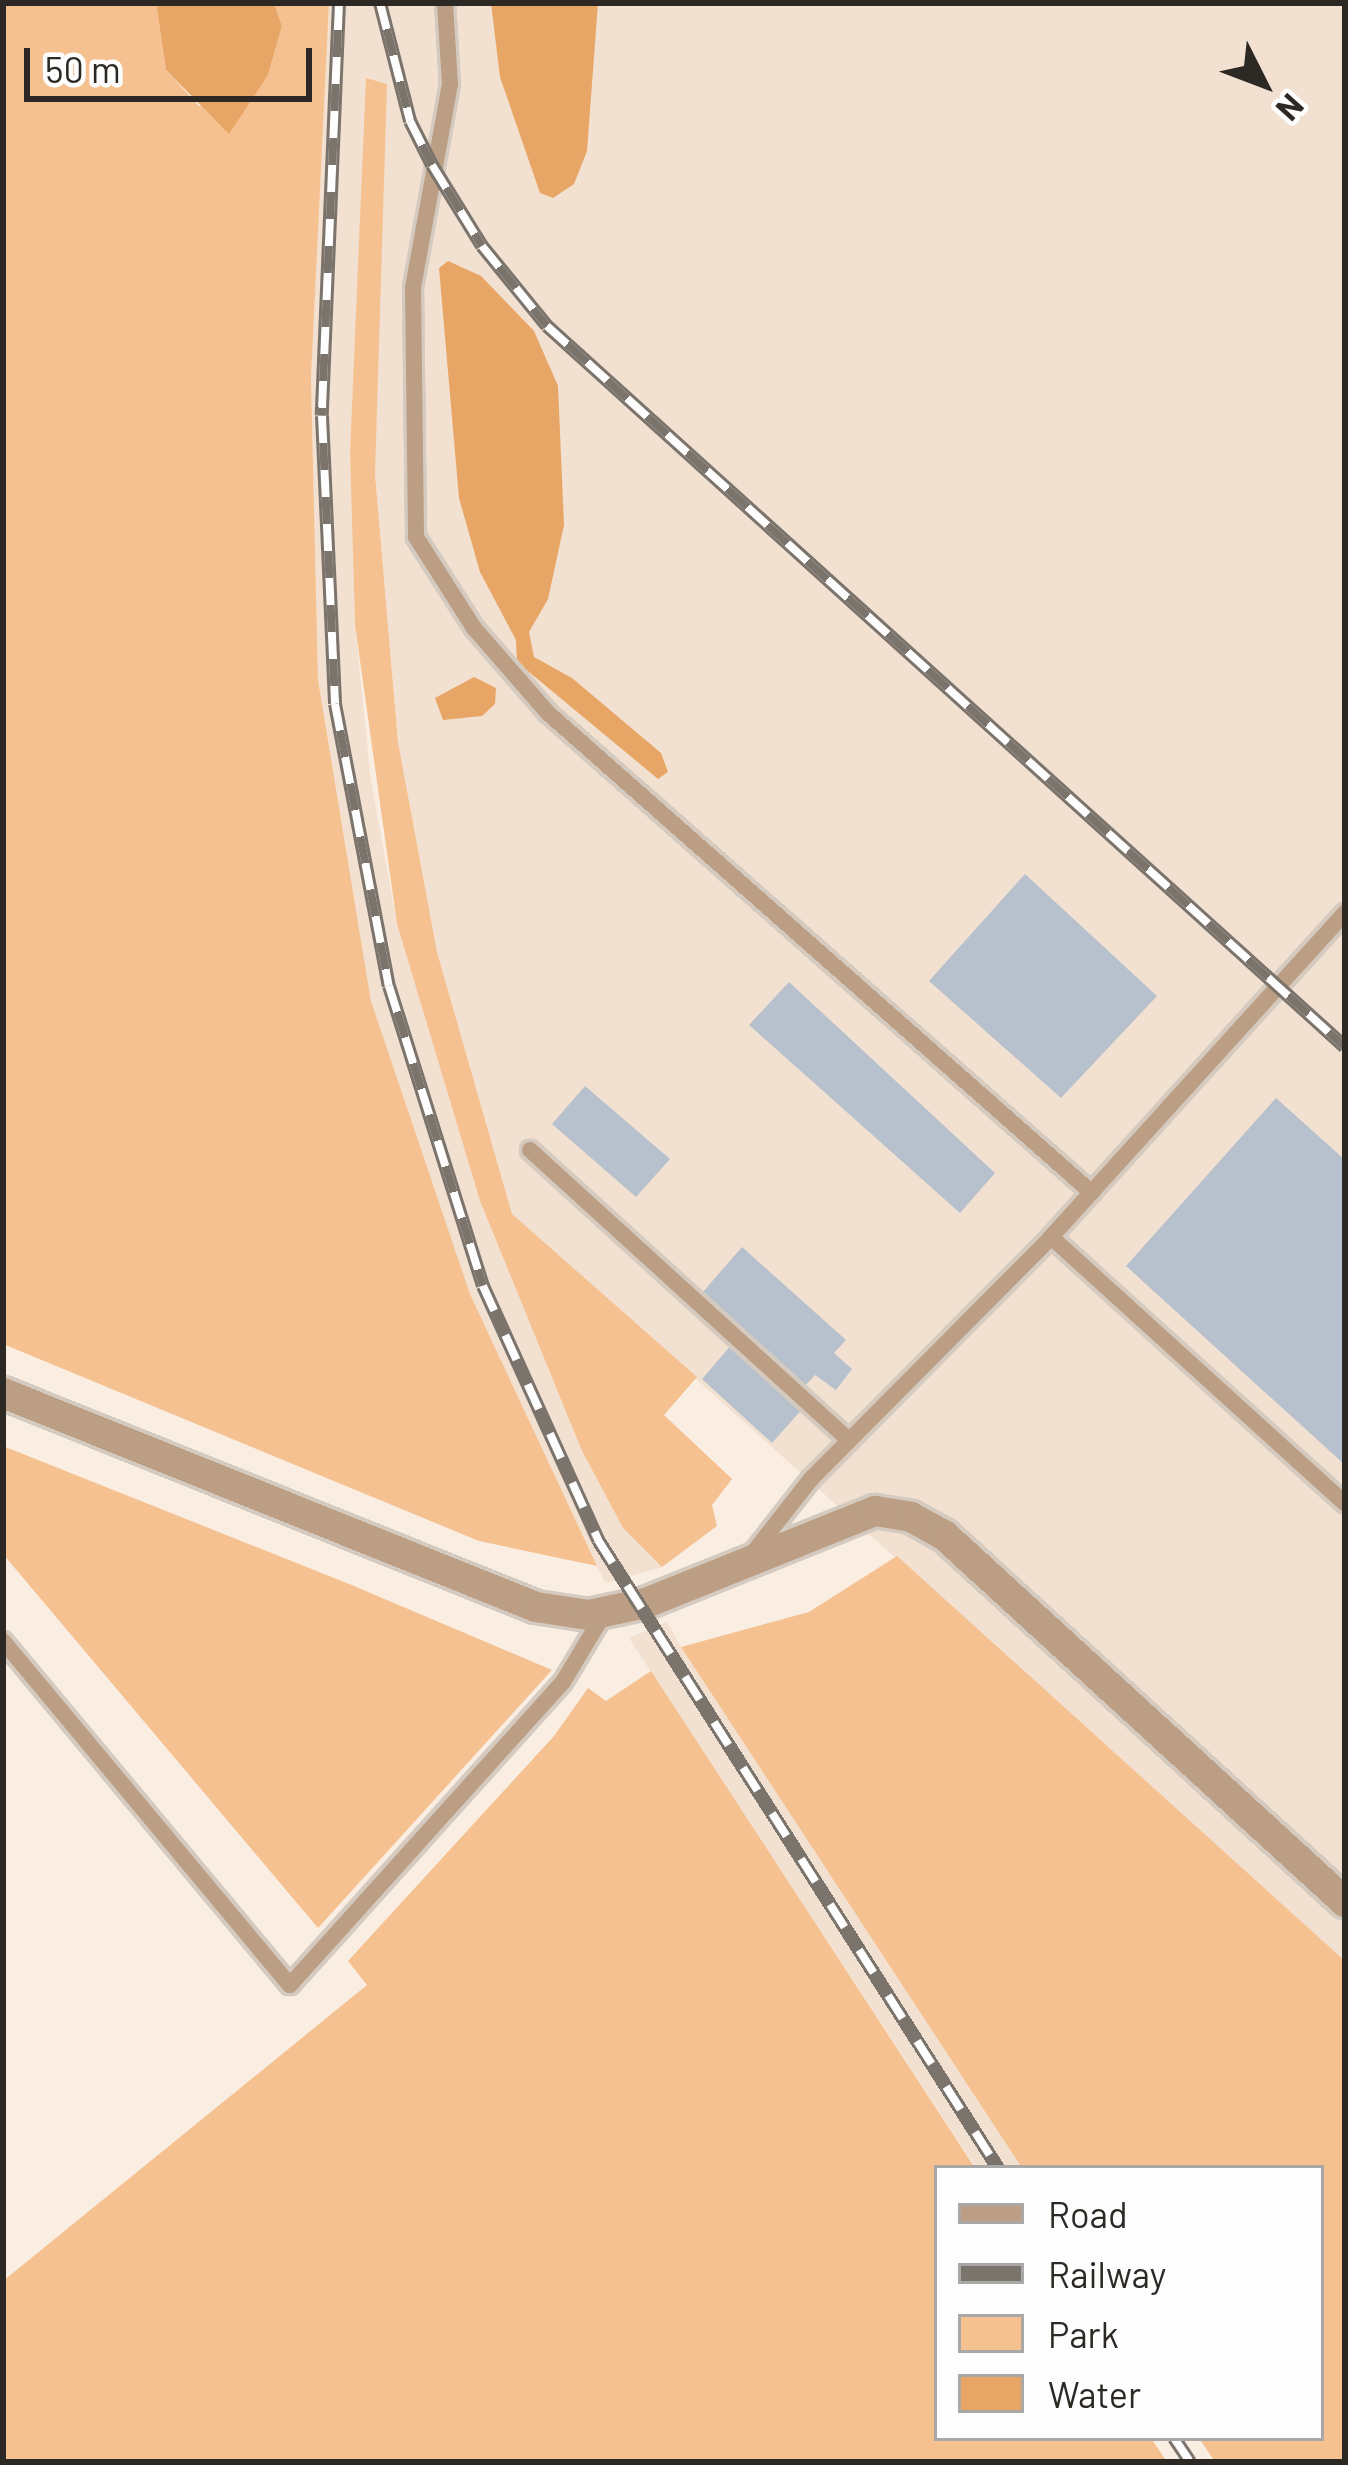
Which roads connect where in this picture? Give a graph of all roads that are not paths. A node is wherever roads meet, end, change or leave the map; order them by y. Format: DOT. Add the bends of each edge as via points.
graph roads {
  1 [pos="445,3"];
  2 [pos="1345,913"];
  3 [pos="530,1150"];
  4 [pos="1092,1193"];
  5 [pos="1051,1237"];
  6 [pos="3,1393"];
  7 [pos="849,1440"];
  8 [pos="1345,1504"];
  9 [pos="745,1563"];
  10 [pos="605,1612"];
  11 [pos="3,1640"];
  12 [pos="1345,1902"];
  1 -- 4 [label="lane" via="450,84 413,288 416,537 474,628 548,713"];
  2 -- 4 [label="lane"];
  3 -- 7 [label="lane"];
  4 -- 5 [label="lane"];
  5 -- 7 [label="lane"];
  5 -- 8 [label="lane"];
  6 -- 10 [label="street" via="536,1607"];
  7 -- 9 [label="lane"];
  9 -- 10 [label="street"];
  9 -- 12 [label="street" via="875,1511 944,1535"];
  10 -- 11 [label="lane" via="563,1682 290,1985"];
}
